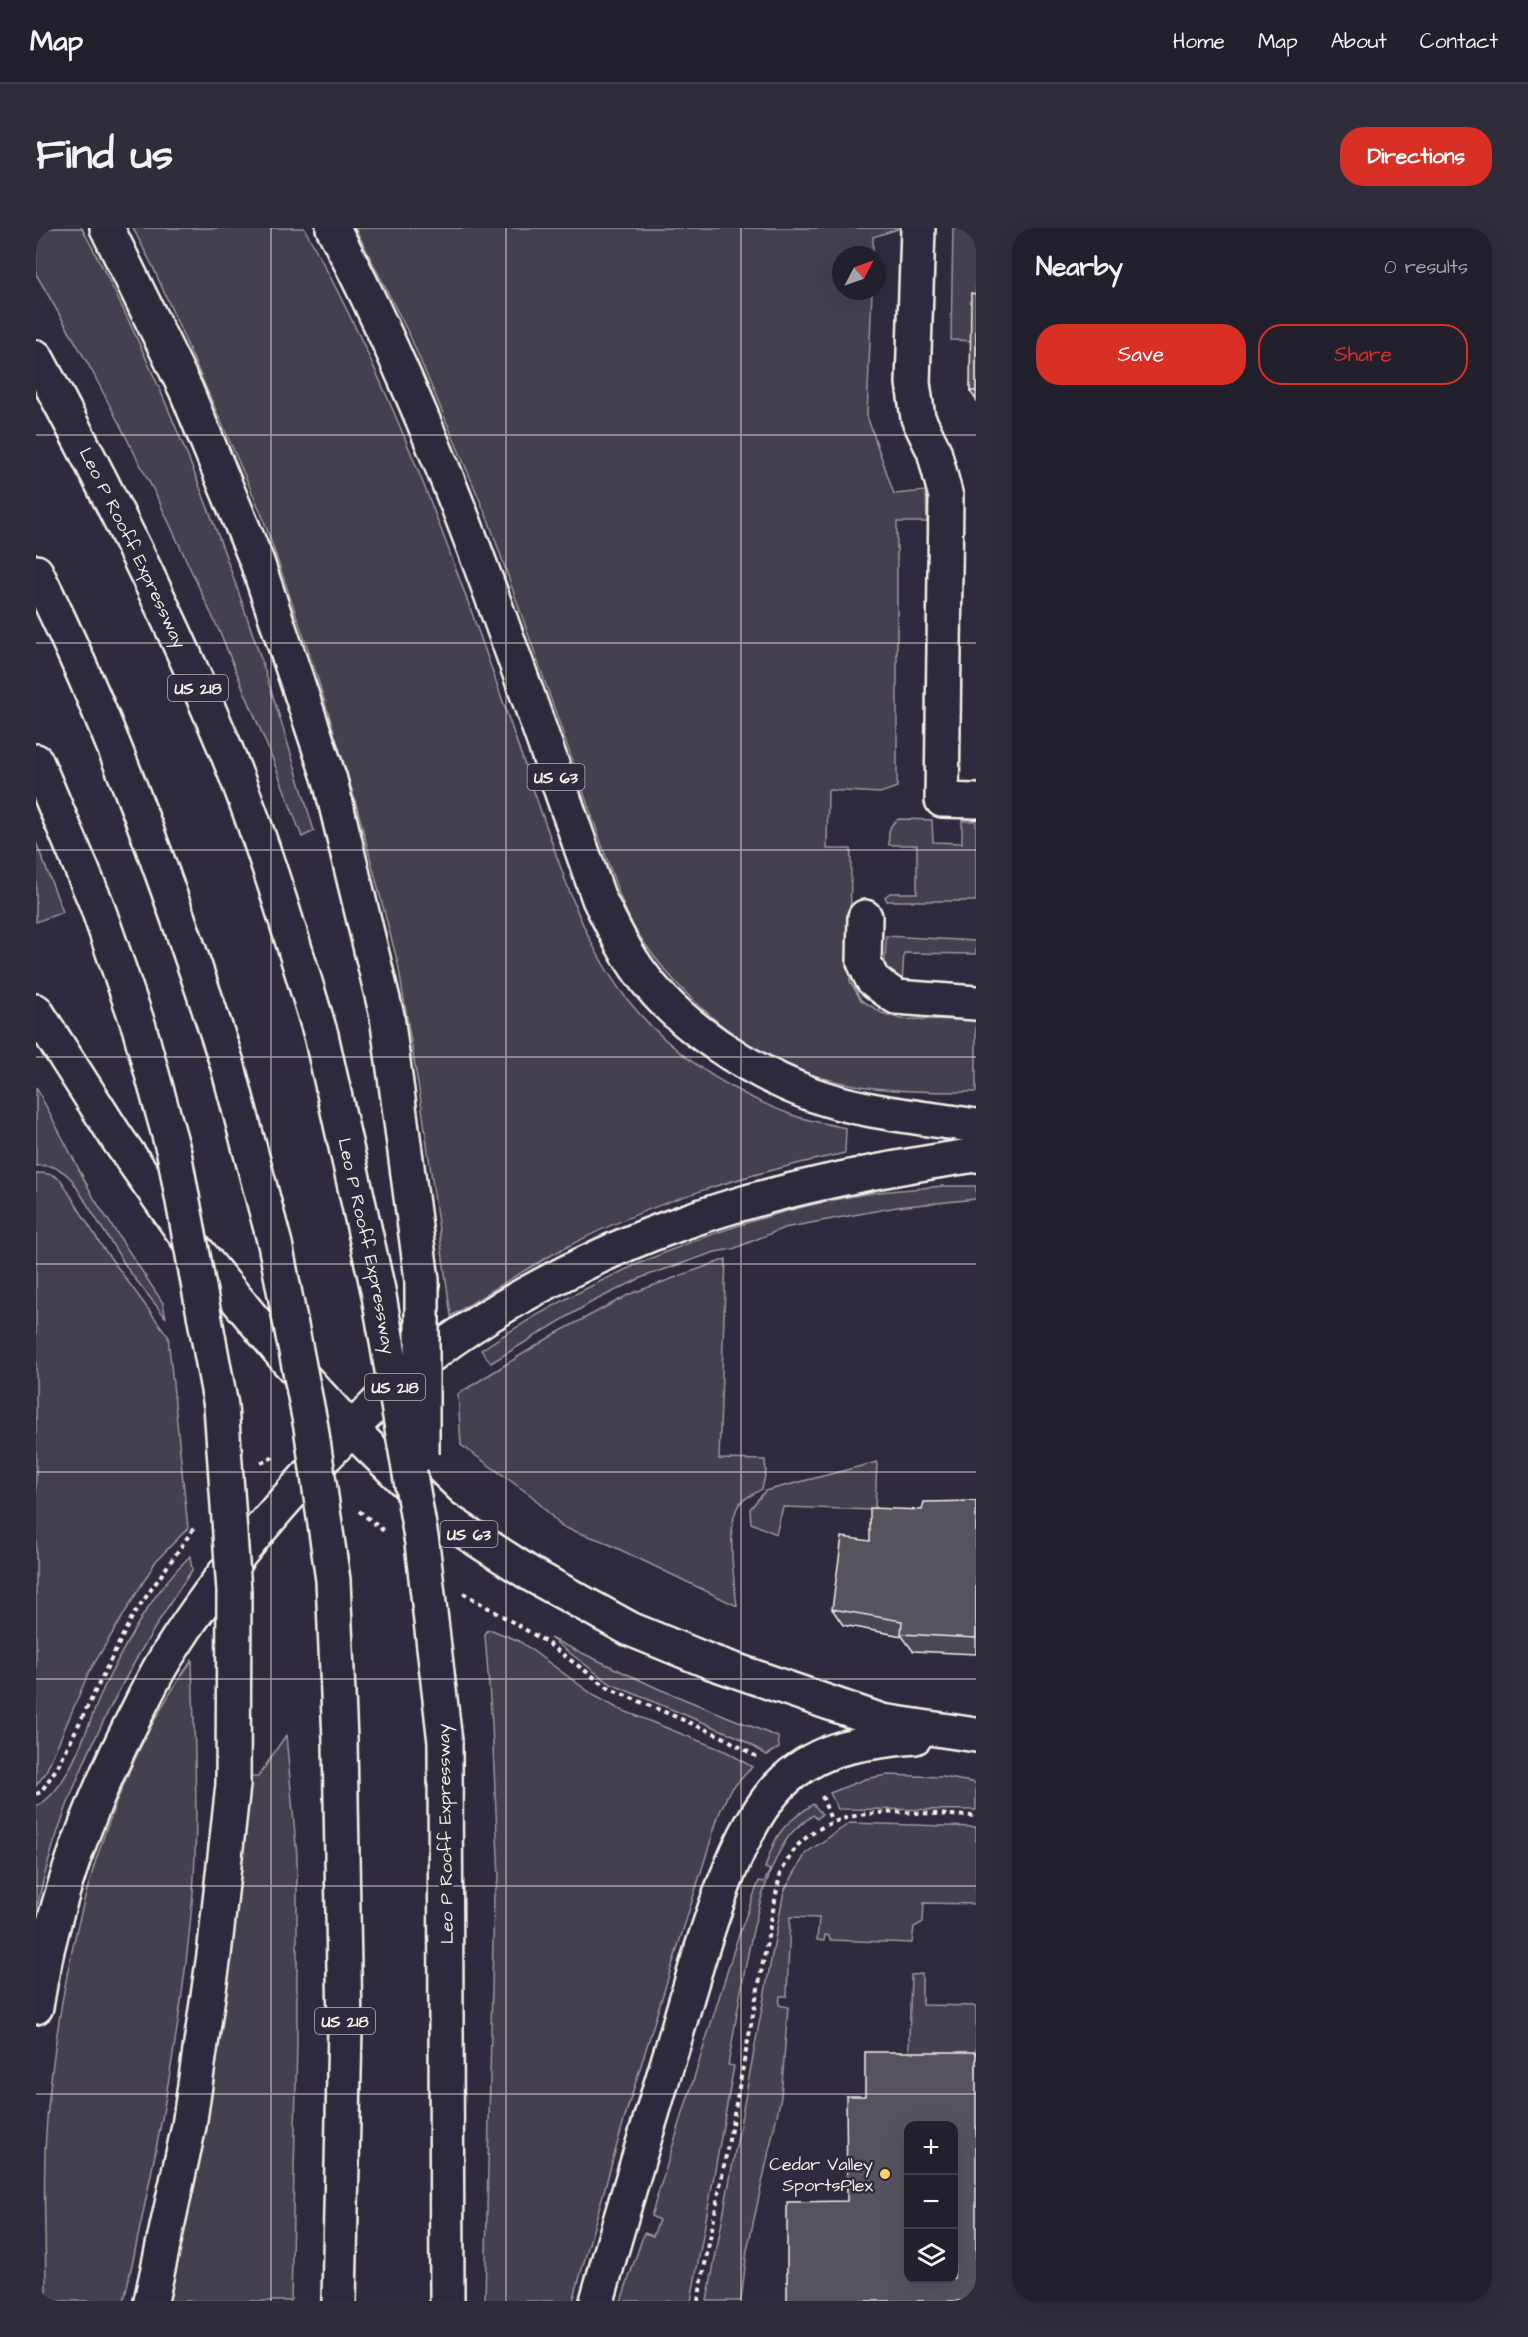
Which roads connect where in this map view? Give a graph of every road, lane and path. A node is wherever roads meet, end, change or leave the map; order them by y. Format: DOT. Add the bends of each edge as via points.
graph roads {
  1 [pos="107,228"];
  2 [pos="333,228"];
  3 [pos="918,228"];
  4 [pos="36,357"];
  5 [pos="36,572"];
  6 [pos="36,761"];
  7 [pos="976,801"];
  8 [pos="865,917"];
  9 [pos="976,1003"];
  10 [pos="36,1011"];
  11 [pos="976,1126"];
  12 [pos="976,1155"];
  13 [pos="351,1429"];
  14 [pos="422,1543"];
  15 [pos="967,1733"];
  16 [pos="976,1816"];
  17 [pos="36,2007"];
  18 [pos="150,2301"];
  19 [pos="339,2301"];
  20 [pos="447,2301"];
  21 [pos="597,2301"];
  22 [pos="698,2301"];
  1 -- 14 [label="main road, bridge" via="186,390 257,562 330,780 387,1016 422,1280"];
  2 -- 11 [label="main road, US 63" via="418,403 458,501 600,899 642,975 673,1010 713,1042 811,1094 860,1107"];
  3 -- 7 [label="main road" via="913,383 918,418 934,451 946,497 942,800"];
  4 -- 14 [label="main road, Leo P Rooff Expressway / US 218, bridge" via="93,462 226,751 279,893 321,1035 378,1290"];
  5 -- 19 [label="main road, US 218, bridge" via="76,653 133,789 182,927 226,1064 275,1244 311,1427 333,1580 340,1740 345,2028"];
  6 -- 18 [label="main road, bridge" via="96,903 139,1026 174,1153 221,1406 234,1591 233,1785 189,2126"];
  8 -- 9 [label="main road" via="864,962 872,979 882,987 896,997"];
  10 -- 13 [label="main road, US 63" via="117,1138 193,1246 286,1359"];
  12 -- 13 [label="main road" via="871,1171 754,1201 675,1225 614,1251 512,1303 433,1354"];
  13 -- 15 [label="main road, US 63" via="442,1517 532,1575 630,1629 711,1662 882,1720"];
  13 -- 17 [label="main road" via="271,1515 165,1658 111,1763 72,1863 42,1969"];
  14 -- 20 [label="main road, Leo P Rooff Expressway / US 218, bridge" via="445,1742"];
  15 -- 21 [label="main road" via="868,1742 816,1756 784,1780 765,1804 740,1849 711,1921"];
  16 -- 22 [label="path" via="859,1813 831,1820 799,1844 780,1874"];
}
